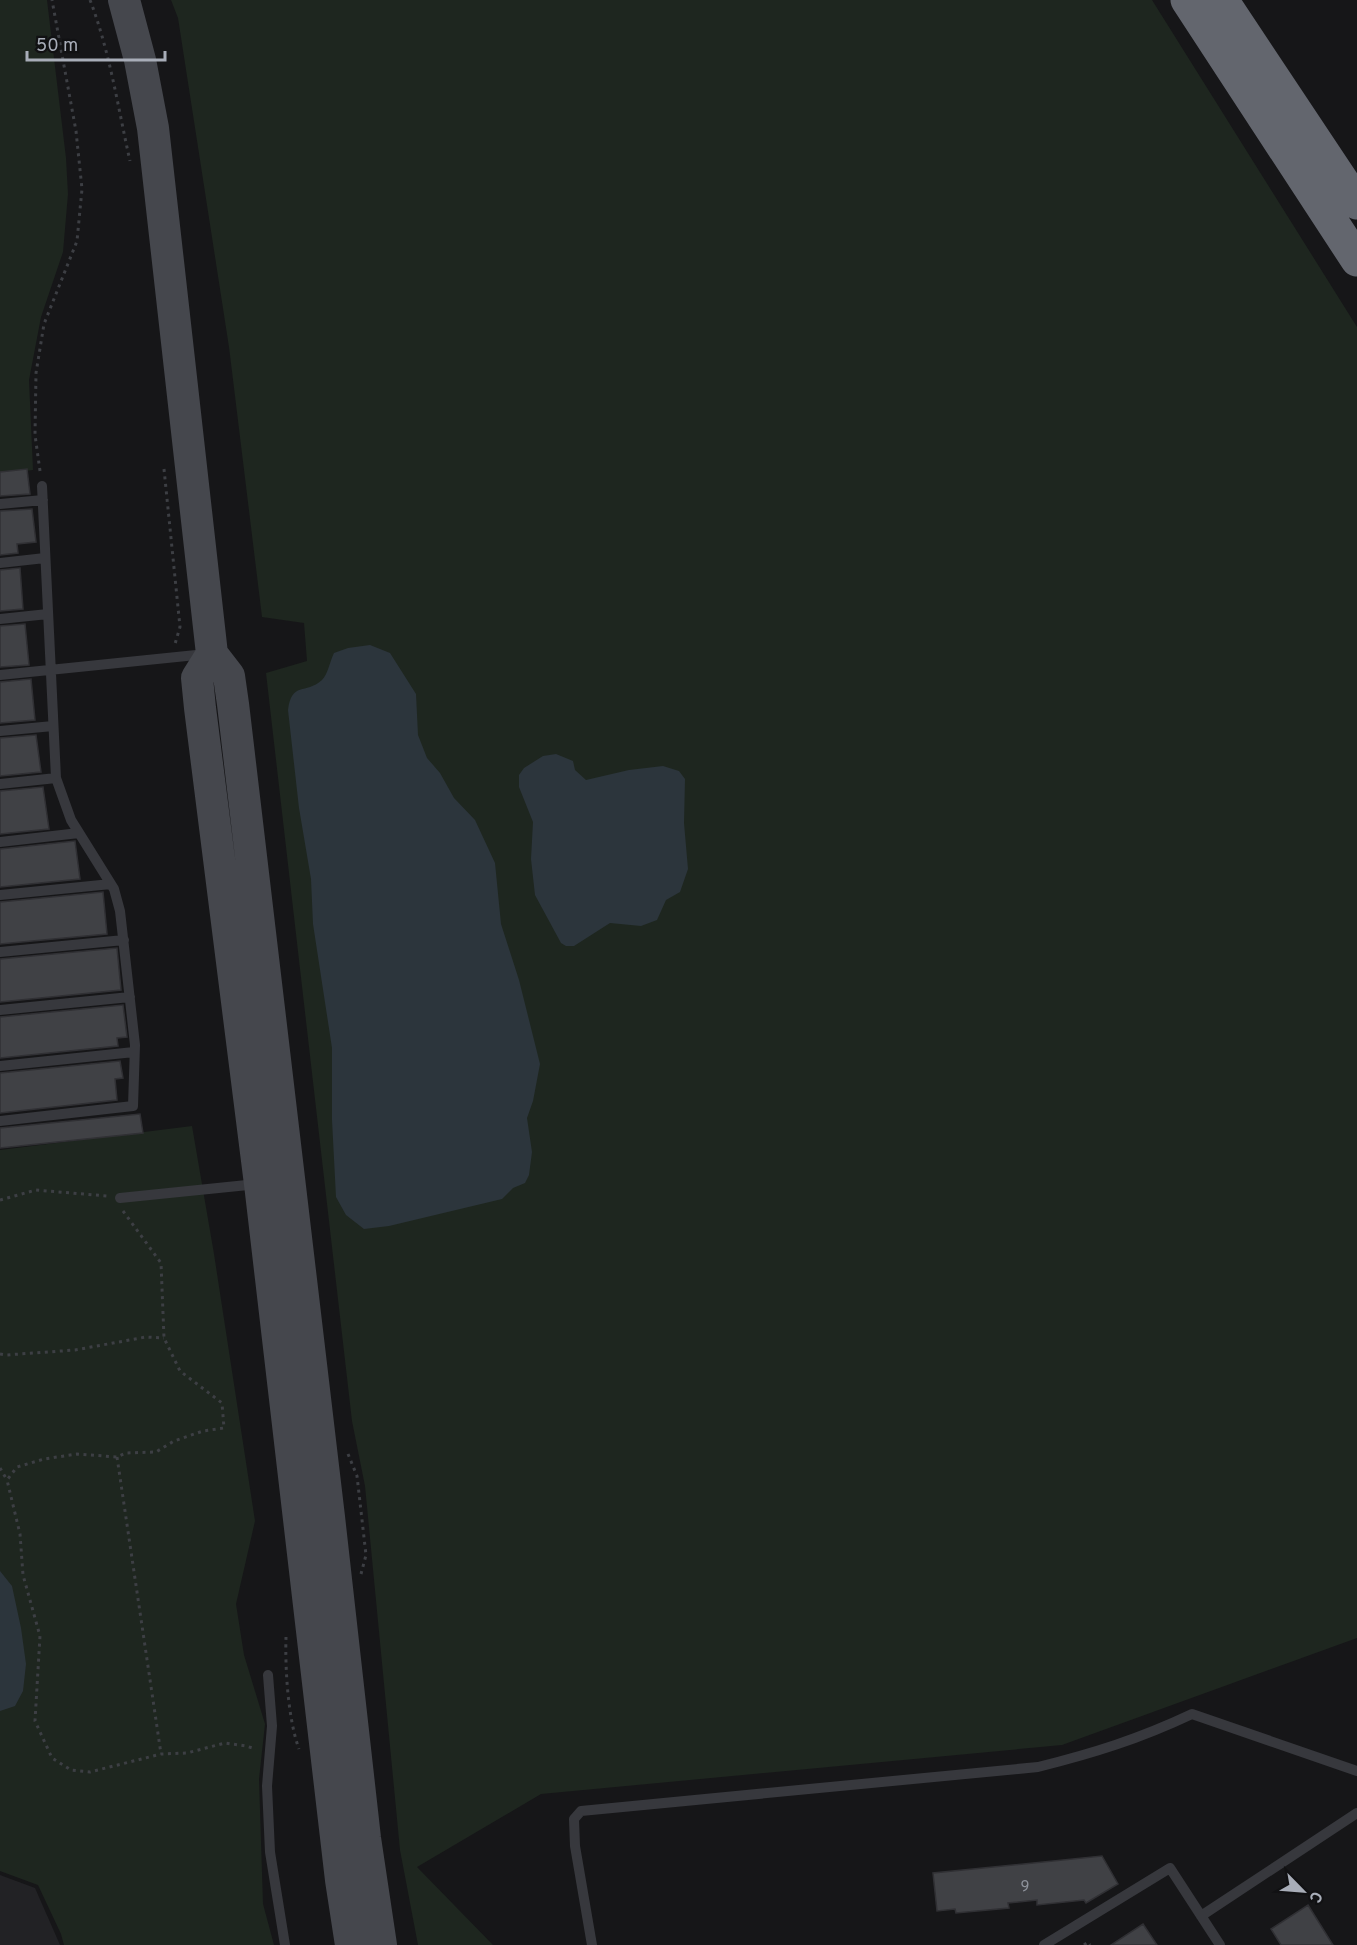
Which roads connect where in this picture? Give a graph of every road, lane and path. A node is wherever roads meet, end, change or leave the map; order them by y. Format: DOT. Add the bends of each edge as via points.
graph roads {
  1 [pos="52,0"];
  2 [pos="124,0"];
  3 [pos="1187,0"];
  4 [pos="1222,0"];
  5 [pos="1357,203"];
  6 [pos="1357,260"];
  7 [pos="42,486"];
  8 [pos="42,500"];
  9 [pos="0,504"];
  10 [pos="45,558"];
  11 [pos="0,563"];
  12 [pos="48,614"];
  13 [pos="0,619"];
  14 [pos="212,654"];
  15 [pos="50,670"];
  16 [pos="0,675"];
  17 [pos="53,726"];
  18 [pos="0,731"];
  19 [pos="56,778"];
  20 [pos="0,784"];
  21 [pos="79,833"];
  22 [pos="0,842"];
  23 [pos="111,884"];
  24 [pos="0,895"];
  25 [pos="124,940"];
  26 [pos="0,952"];
  27 [pos="130,997"];
  28 [pos="0,1010"];
  29 [pos="134,1052"];
  30 [pos="0,1066"];
  31 [pos="0,1121"];
  32 [pos="260,1184"];
  33 [pos="120,1198"];
  34 [pos="0,1200"];
  35 [pos="164,1338"];
  36 [pos="0,1354"];
  37 [pos="343,1444"];
  38 [pos="117,1457"];
  39 [pos="0,1468"];
  40 [pos="7,1480"];
  41 [pos="361,1576"];
  42 [pos="268,1675"];
  43 [pos="161,1754"];
  44 [pos="269,1754"];
  45 [pos="1357,1771"];
  46 [pos="1357,1813"];
  47 [pos="1201,1916"];
  48 [pos="285,1945"];
  49 [pos="351,1945"];
  50 [pos="381,1945"];
  51 [pos="592,1945"];
  52 [pos="1044,1945"];
  53 [pos="1084,1945"];
  54 [pos="1090,1945"];
  55 [pos="1220,1945"];
  1 -- 7 [label="path" via="76,131 82,189 76,241 44,324 36,373 35,435"];
  2 -- 14 [label="street" via="153,128"];
  3 -- 6 [label="highway"];
  4 -- 5 [label="highway"];
  7 -- 8 [label="lane"];
  8 -- 9 [label="lane"];
  8 -- 10 [label="lane"];
  10 -- 11 [label="lane"];
  10 -- 12 [label="lane"];
  12 -- 13 [label="lane"];
  12 -- 15 [label="lane"];
  14 -- 15 [label="lane"];
  14 -- 32 [label="street" via="197,678"];
  14 -- 50 [label="street" via="229,676 232,695 365,1838"];
  15 -- 16 [label="lane"];
  15 -- 17 [label="lane"];
  17 -- 18 [label="lane"];
  17 -- 19 [label="lane"];
  19 -- 20 [label="lane"];
  19 -- 21 [label="lane"];
  21 -- 22 [label="lane"];
  21 -- 23 [label="lane"];
  23 -- 24 [label="lane"];
  23 -- 25 [label="lane"];
  25 -- 26 [label="lane"];
  25 -- 27 [label="lane"];
  27 -- 28 [label="lane"];
  27 -- 29 [label="lane"];
  29 -- 30 [label="lane"];
  29 -- 31 [label="lane" via="133,1106"];
  32 -- 33 [label="lane"];
  32 -- 49 [label="street"];
  33 -- 34 [label="path" via="36,1190"];
  33 -- 35 [label="path" via="128,1220 161,1263"];
  35 -- 36 [label="path" via="130,1339 75,1350"];
  35 -- 38 [label="path" via="180,1371 222,1403 224,1428 174,1441 156,1452"];
  37 -- 41 [label="path" via="357,1476 366,1556"];
  38 -- 40 [label="path" via="77,1454 44,1459 17,1467"];
  38 -- 43 [label="path"];
  39 -- 40 [label="path"];
  40 -- 43 [label="path" via="20,1534 23,1575 40,1636 35,1721 52,1758 71,1770 90,1773"];
  42 -- 44 [label="lane" via="272,1726"];
  43 -- 44 [label="path" via="187,1753 225,1743"];
  44 -- 48 [label="lane" via="270,1852"];
  45 -- 51 [label="lane" via="1192,1714 1142,1737 1038,1767 581,1811 574,1819 575,1846"];
  46 -- 47 [label="lane"];
  47 -- 52 [label="lane" via="1170,1868"];
  47 -- 55 [label="lane"];
  53 -- 54 [label="path"];
}
